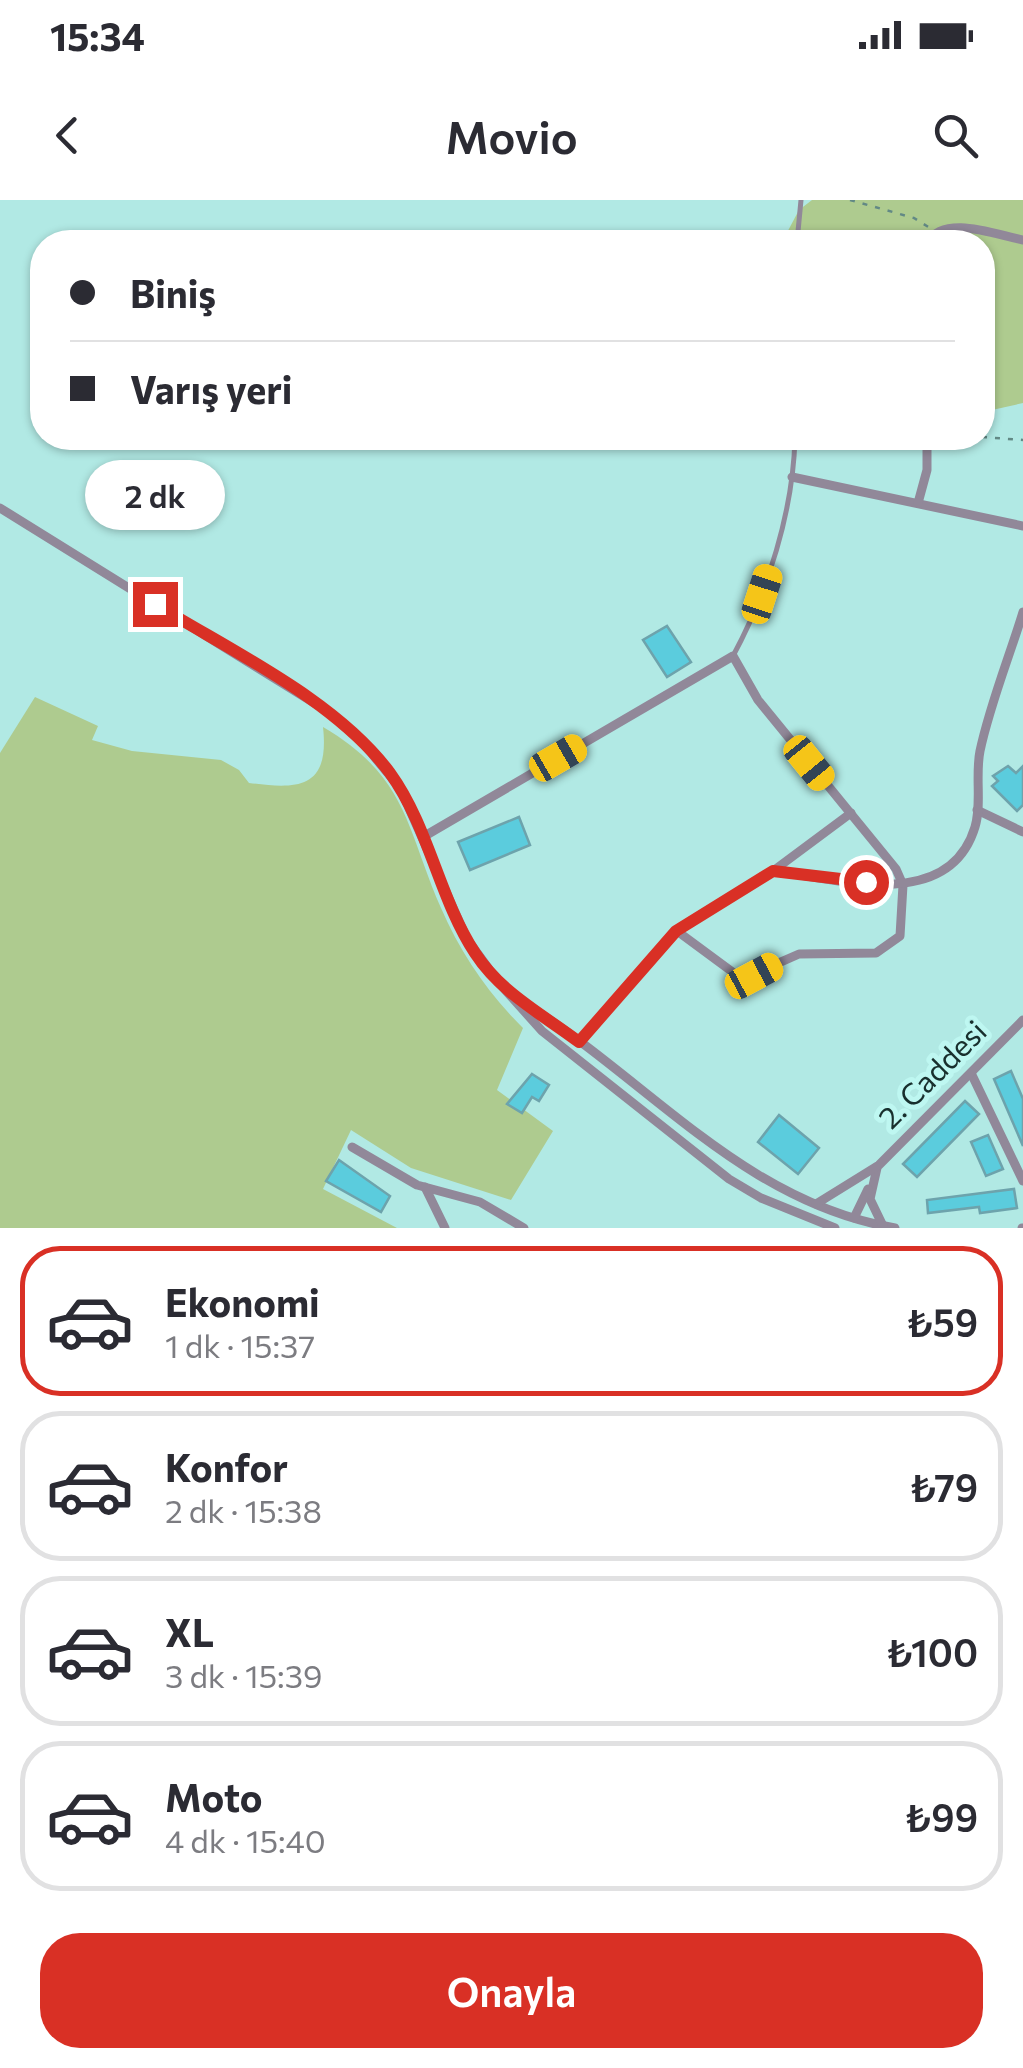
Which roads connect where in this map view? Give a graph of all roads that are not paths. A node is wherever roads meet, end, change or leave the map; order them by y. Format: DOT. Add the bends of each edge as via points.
graph roads {
  1 [pos="801,200"];
  2 [pos="798,230"];
  3 [pos="944,230"];
  4 [pos="968,230"];
  5 [pos="995,235"];
  6 [pos="1023,240"];
  7 [pos="794,450"];
  8 [pos="927,450"];
  9 [pos="792,476"];
  10 [pos="918,503"];
  11 [pos="0,508"];
  12 [pos="1023,526"];
  13 [pos="1023,612"];
  14 [pos="733,656"];
  15 [pos="977,810"];
  16 [pos="851,813"];
  17 [pos="1023,832"];
  18 [pos="424,837"];
  19 [pos="773,871"];
  20 [pos="903,885"];
  21 [pos="676,931"];
  22 [pos="510,994"];
  23 [pos="1023,1020"];
  24 [pos="579,1042"];
  25 [pos="971,1073"];
  26 [pos="352,1147"];
  27 [pos="879,1165"];
  28 [pos="1023,1181"];
  29 [pos="870,1184"];
  30 [pos="425,1187"];
  31 [pos="816,1204"];
  32 [pos="798,1214"];
  33 [pos="854,1218"];
  34 [pos="883,1226"];
  35 [pos="445,1228"];
  36 [pos="524,1228"];
  37 [pos="796,1228"];
  38 [pos="835,1228"];
  39 [pos="895,1228"];
  1 -- 2 [label="lane"];
  3 -- 4 [label="street"];
  5 -- 6 [label="street"];
  7 -- 9 [label="lane"];
  8 -- 10 [label="street"];
  9 -- 10 [label="street"];
  9 -- 14 [label="lane" via="762,594"];
  10 -- 12 [label="street"];
  11 -- 18 [label="street" via="340,721 389,772"];
  13 -- 15 [label="street" via="980,752"];
  14 -- 16 [label="street" via="758,700"];
  14 -- 18 [label="street"];
  15 -- 17 [label="street"];
  15 -- 20 [label="street" via="956,860"];
  16 -- 19 [label="street"];
  16 -- 20 [label="street"];
  18 -- 22 [label="street" via="467,939"];
  19 -- 20 [label="street"];
  19 -- 21 [label="street"];
  20 -- 21 [label="street" via="900,936 876,953 799,954 742,979"];
  21 -- 24 [label="street"];
  22 -- 24 [label="street"];
  22 -- 32 [label="street" via="542,1031 713,1167"];
  23 -- 25 [label="street, 2. Caddesi"];
  24 -- 31 [label="street" via="734,1162"];
  25 -- 27 [label="street, 2. Caddesi"];
  25 -- 28 [label="street"];
  26 -- 30 [label="street"];
  27 -- 29 [label="street"];
  27 -- 31 [label="street"];
  29 -- 33 [label="street"];
  29 -- 34 [label="street" via="871,1206"];
  30 -- 35 [label="street"];
  30 -- 36 [label="street" via="480,1202"];
  31 -- 33 [label="street"];
  32 -- 37 [label="street"];
  32 -- 38 [label="street"];
  33 -- 34 [label="street"];
  34 -- 39 [label="street"];
}
